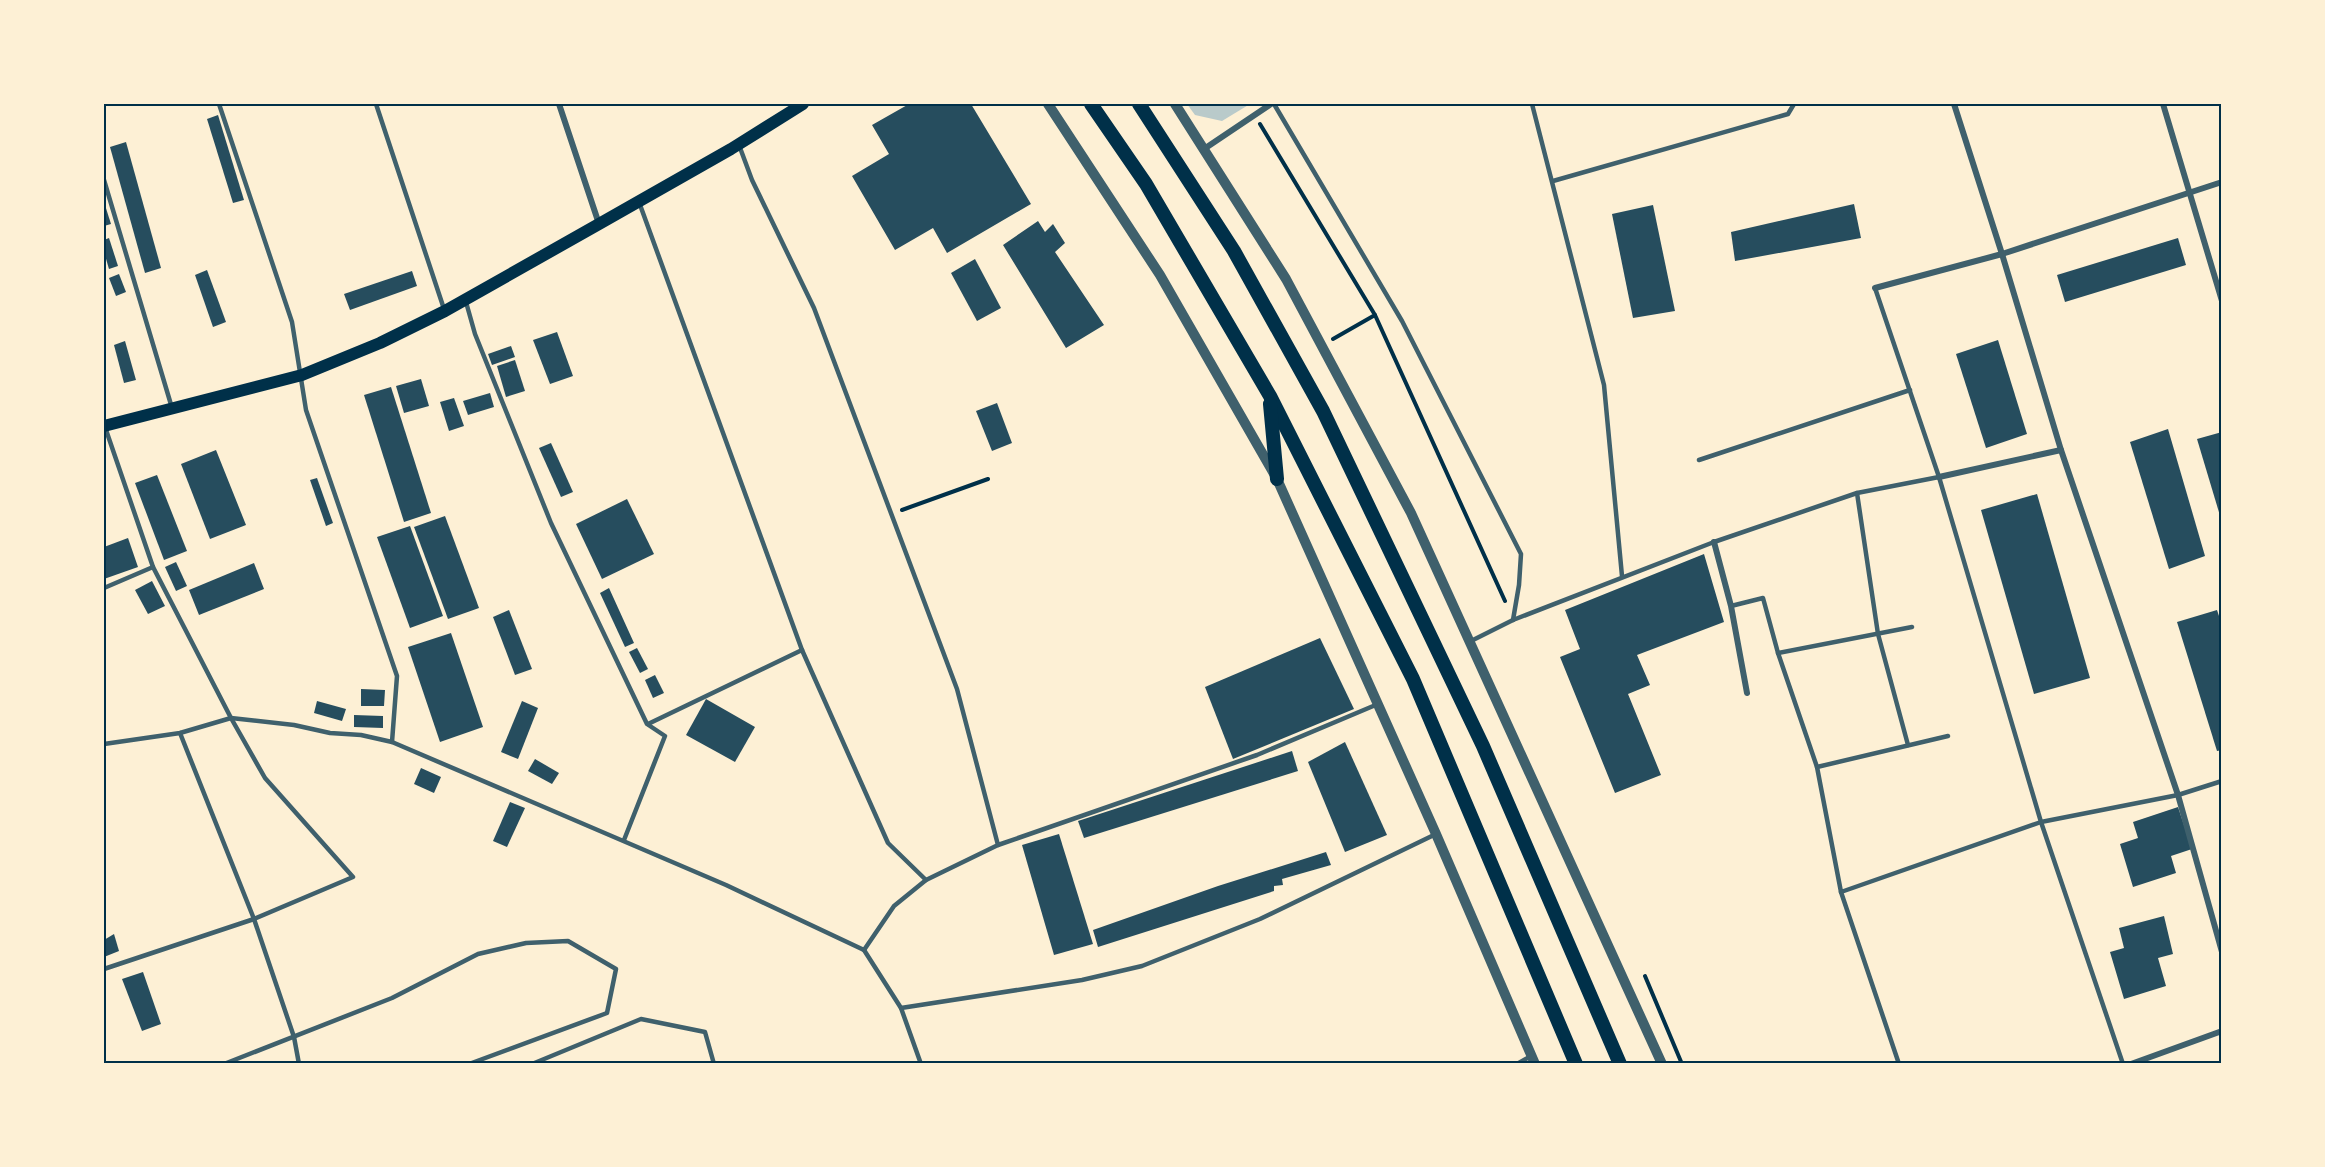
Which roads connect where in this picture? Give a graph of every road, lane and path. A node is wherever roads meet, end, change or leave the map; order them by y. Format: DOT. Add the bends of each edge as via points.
graph roads {
  1 [pos="219,104"];
  2 [pos="376,104"];
  3 [pos="559,104"];
  4 [pos="803,104"];
  5 [pos="1048,104"];
  6 [pos="1091,104"];
  7 [pos="1139,104"];
  8 [pos="1175,104"];
  9 [pos="1273,104"];
  10 [pos="1532,104"];
  11 [pos="1794,104"];
  12 [pos="1954,104"];
  13 [pos="2163,104"];
  14 [pos="1254,115"];
  15 [pos="738,143"];
  16 [pos="1204,148"];
  17 [pos="104,180"];
  18 [pos="1553,180"];
  19 [pos="2222,182"];
  20 [pos="2188,192"];
  21 [pos="639,200"];
  22 [pos="599,224"];
  23 [pos="2002,254"];
  24 [pos="1351,273"];
  25 [pos="1875,288"];
  26 [pos="465,300"];
  27 [pos="2222,301"];
  28 [pos="445,311"];
  29 [pos="1375,315"];
  30 [pos="302,375"];
  31 [pos="1910,390"];
  32 [pos="1270,396"];
  33 [pos="172,408"];
  34 [pos="104,426"];
  35 [pos="2061,450"];
  36 [pos="1699,460"];
  37 [pos="1939,477"];
  38 [pos="988,479"];
  39 [pos="1277,479"];
  40 [pos="1857,493"];
  41 [pos="890,515"];
  42 [pos="1714,542"];
  43 [pos="153,567"];
  44 [pos="1622,576"];
  45 [pos="104,588"];
  46 [pos="1731,606"];
  47 [pos="1513,620"];
  48 [pos="1912,627"];
  49 [pos="1878,634"];
  50 [pos="1471,641"];
  51 [pos="802,650"];
  52 [pos="1778,653"];
  53 [pos="1748,693"];
  54 [pos="1378,704"];
  55 [pos="231,718"];
  56 [pos="647,724"];
  57 [pos="180,734"];
  58 [pos="1948,736"];
  59 [pos="392,742"];
  60 [pos="104,744"];
  61 [pos="1908,745"];
  62 [pos="1817,768"];
  63 [pos="2222,781"];
  64 [pos="2178,795"];
  65 [pos="2041,822"];
  66 [pos="1436,834"];
  67 [pos="624,840"];
  68 [pos="998,845"];
  69 [pos="926,880"];
  70 [pos="1841,892"];
  71 [pos="254,919"];
  72 [pos="864,950"];
  73 [pos="2222,952"];
  74 [pos="104,969"];
  75 [pos="1645,976"];
  76 [pos="901,1008"];
  77 [pos="2222,1031"];
  78 [pos="294,1037"];
  79 [pos="1533,1060"];
  80 [pos="224,1064"];
  81 [pos="298,1064"];
  82 [pos="469,1064"];
  83 [pos="532,1064"];
  84 [pos="714,1064"];
  85 [pos="921,1064"];
  86 [pos="1516,1064"];
  87 [pos="1576,1064"];
  88 [pos="1620,1064"];
  89 [pos="1662,1064"];
  90 [pos="1682,1064"];
  91 [pos="1899,1064"];
  92 [pos="2123,1064"];
  93 [pos="2131,1064"];
  1 -- 30 [label="lane" via="292,322"];
  2 -- 28 [label="lane"];
  3 -- 22 [label="street"];
  4 -- 15 [label="main road"];
  5 -- 39 [label="street" via="1160,275"];
  6 -- 32 [label="main road" via="1146,184"];
  7 -- 88 [label="main road" via="1234,251 1323,411 1483,746"];
  8 -- 16 [label="street"];
  9 -- 14 [label="street"];
  9 -- 47 [label="lane" via="1402,321 1521,554"];
  10 -- 18 [label="lane"];
  11 -- 18 [label="lane" via="1788,114"];
  12 -- 23 [label="street"];
  13 -- 20 [label="street"];
  14 -- 16 [label="street"];
  14 -- 24 [label="path"];
  15 -- 21 [label="main road"];
  15 -- 41 [label="lane" via="814,308"];
  16 -- 50 [label="street" via="1292,289 1411,513"];
  17 -- 33 [label="lane"];
  18 -- 44 [label="lane" via="1604,385"];
  19 -- 20 [label="street"];
  20 -- 23 [label="street"];
  20 -- 27 [label="street"];
  21 -- 22 [label="main road"];
  21 -- 51 [label="lane"];
  22 -- 26 [label="main road"];
  23 -- 25 [label="street"];
  23 -- 35 [label="street"];
  25 -- 31 [label="lane"];
  26 -- 28 [label="main road"];
  26 -- 56 [label="lane" via="551,523"];
  28 -- 30 [label="main road"];
  29 -- 47 [label="path"];
  30 -- 33 [label="main road"];
  30 -- 59 [label="lane" via="306,410 397,676"];
  31 -- 36 [label="lane"];
  31 -- 37 [label="lane"];
  32 -- 39 [label="main road"];
  32 -- 87 [label="main road" via="1413,679"];
  33 -- 34 [label="main road"];
  34 -- 43 [label="lane"];
  35 -- 37 [label="street"];
  35 -- 64 [label="street"];
  37 -- 40 [label="lane"];
  37 -- 65 [label="lane"];
  38 -- 41 [label="path"];
  39 -- 54 [label="street"];
  40 -- 42 [label="lane"];
  40 -- 49 [label="lane"];
  41 -- 68 [label="lane" via="957,689"];
  42 -- 44 [label="lane"];
  42 -- 46 [label="street"];
  43 -- 45 [label="lane"];
  43 -- 55 [label="lane"];
  44 -- 47 [label="lane"];
  46 -- 52 [label="lane" via="1763,598"];
  46 -- 53 [label="street"];
  47 -- 50 [label="lane"];
  48 -- 49 [label="lane"];
  49 -- 52 [label="lane"];
  49 -- 61 [label="lane"];
  50 -- 89 [label="street"];
  51 -- 56 [label="lane"];
  51 -- 69 [label="lane" via="888,843"];
  52 -- 62 [label="lane"];
  54 -- 66 [label="street"];
  54 -- 68 [label="lane" via="1257,755"];
  55 -- 57 [label="lane"];
  55 -- 59 [label="lane"];
  55 -- 71 [label="lane" via="265,778 353,877"];
  56 -- 67 [label="lane" via="665,736"];
  57 -- 60 [label="lane"];
  57 -- 71 [label="lane"];
  58 -- 61 [label="lane"];
  59 -- 67 [label="lane"];
  61 -- 62 [label="lane"];
  62 -- 70 [label="lane"];
  63 -- 64 [label="lane"];
  64 -- 65 [label="lane"];
  64 -- 73 [label="street"];
  65 -- 70 [label="lane"];
  65 -- 92 [label="lane"];
  66 -- 76 [label="lane" via="1260,919 1142,966 1082,980"];
  66 -- 79 [label="street"];
  67 -- 72 [label="lane"];
  68 -- 69 [label="lane"];
  69 -- 72 [label="lane" via="894,906"];
  70 -- 91 [label="lane"];
  71 -- 74 [label="lane"];
  71 -- 78 [label="lane"];
  72 -- 76 [label="lane"];
  75 -- 90 [label="path"];
  76 -- 85 [label="lane"];
  77 -- 93 [label="street"];
  78 -- 80 [label="lane"];
  78 -- 81 [label="lane"];
  78 -- 82 [label="lane" via="392,998 478,954 526,943 568,941 616,969 607,1013"];
  79 -- 86 [label="lane"];
  83 -- 84 [label="lane" via="641,1019 705,1032"];
}
